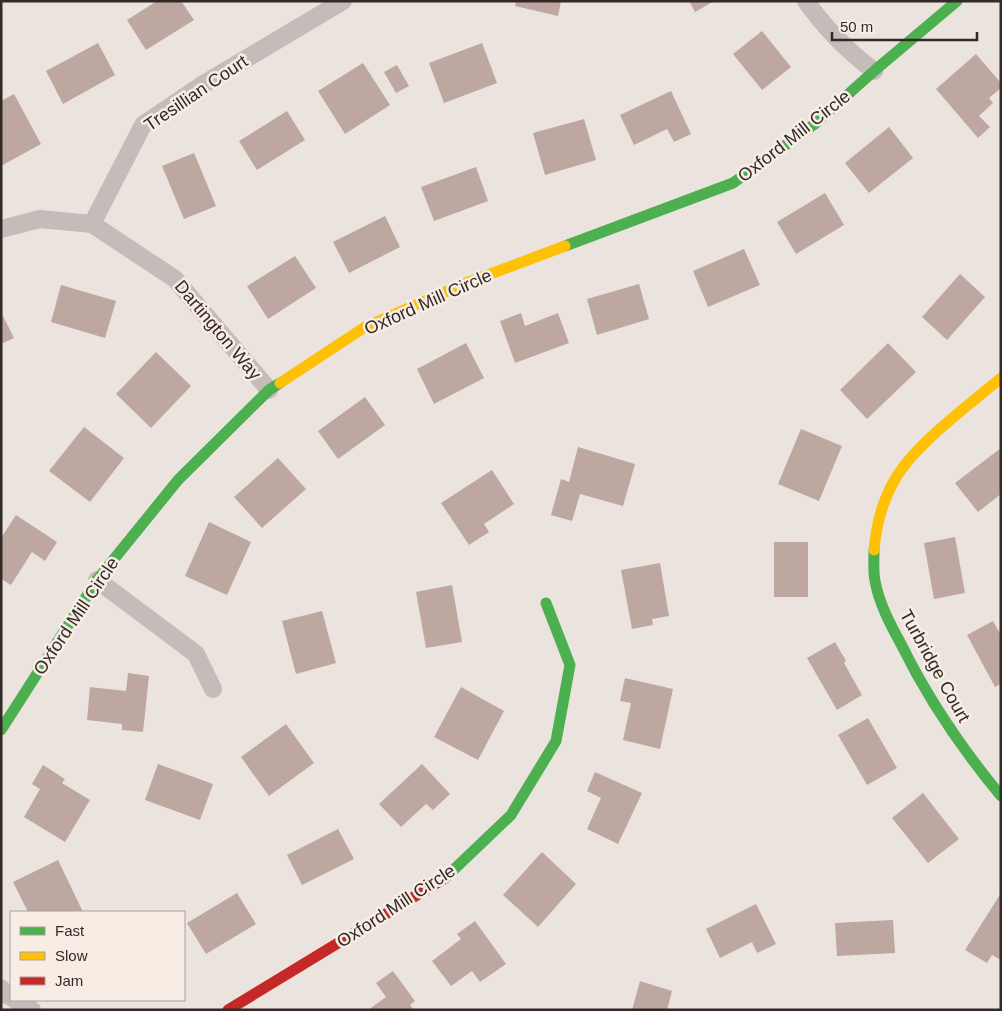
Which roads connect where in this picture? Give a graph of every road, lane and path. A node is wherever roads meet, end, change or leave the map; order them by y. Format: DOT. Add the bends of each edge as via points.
graph roads {
  1 [pos="343,1"];
  2 [pos="806,1"];
  3 [pos="957,1"];
  4 [pos="874,71"];
  5 [pos="92,224"];
  6 [pos="1,229"];
  7 [pos="1001,378"];
  8 [pos="269,390"];
  9 [pos="97,580"];
  10 [pos="546,603"];
  11 [pos="214,689"];
  12 [pos="1,730"];
  13 [pos="1001,796"];
  14 [pos="1,988"];
  15 [pos="10,996"];
  16 [pos="17,1001"];
  17 [pos="32,1010"];
  18 [pos="228,1010"];
  1 -- 5 [label="street, Tresillian Court" via="202,85 143,125"];
  2 -- 4 [label="street" via="856,57"];
  3 -- 4 [label="street, Oxford Mill Circle"];
  4 -- 8 [label="street, Oxford Mill Circle" via="816,123 733,183 466,283 365,327"];
  5 -- 6 [label="street, Dartington Way" via="40,219"];
  5 -- 8 [label="street, Dartington Way" via="175,279"];
  7 -- 13 [label="street, Turbridge Court" via="920,448 901,471 888,492 874,546 874,576 885,613 910,665 941,717"];
  8 -- 9 [label="street, Oxford Mill Circle" via="178,480"];
  9 -- 11 [label="street" via="196,654"];
  9 -- 12 [label="street, Oxford Mill Circle"];
  10 -- 18 [label="street, Oxford Mill Circle" via="570,665 556,741 511,815 447,877"];
  14 -- 15 [label="street"];
  16 -- 17 [label="street"];
}
